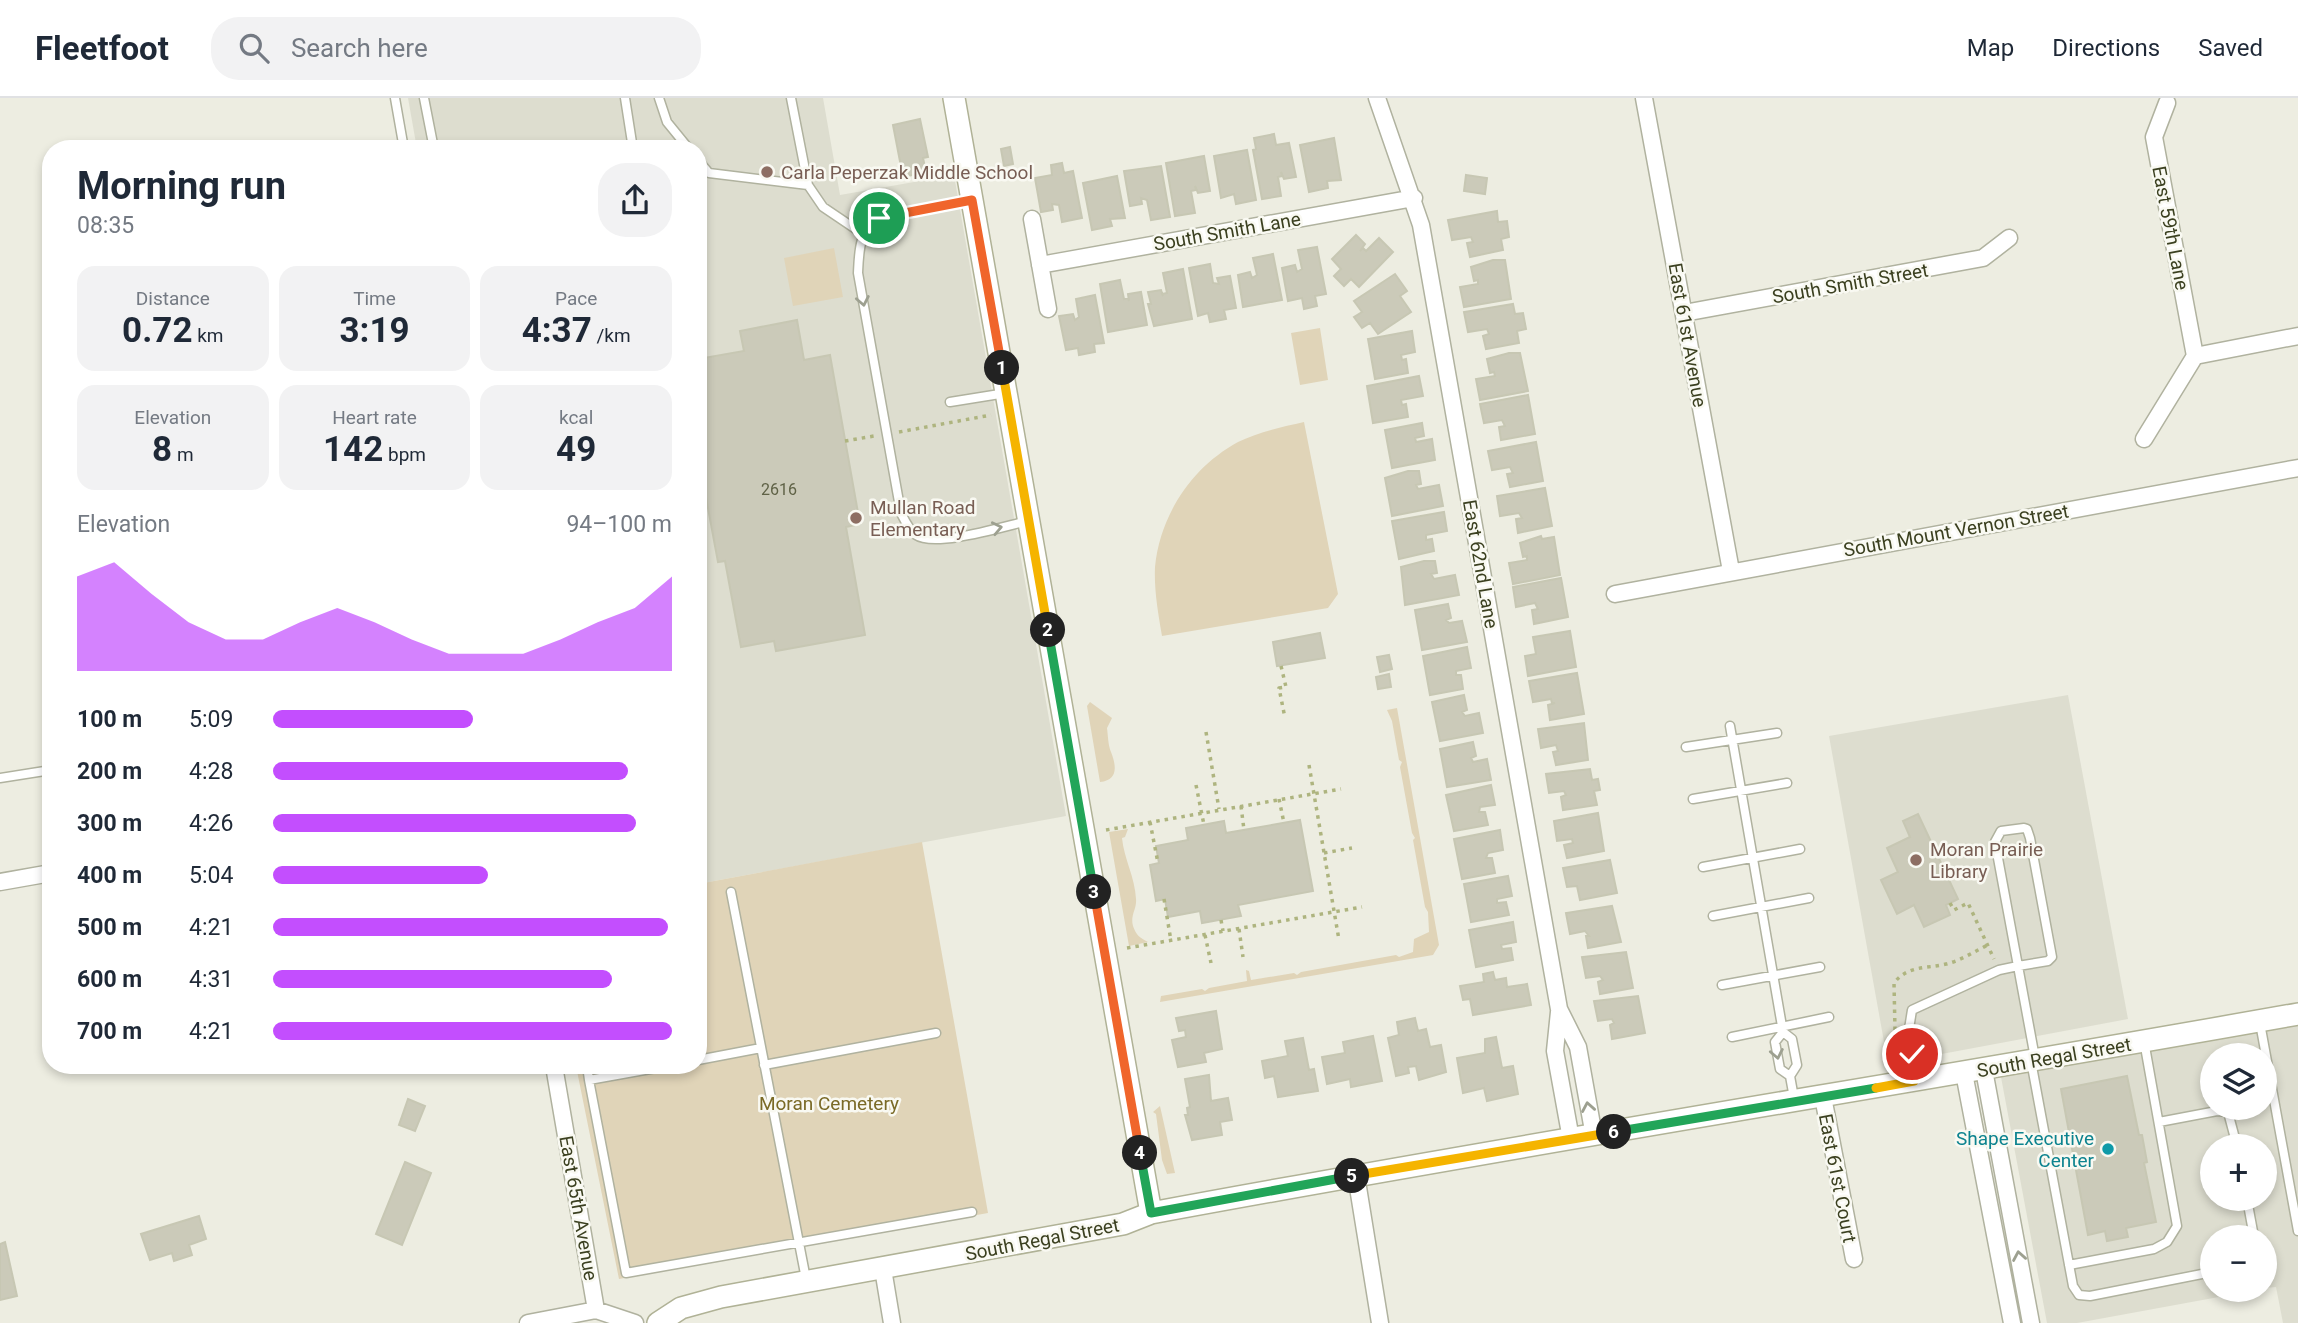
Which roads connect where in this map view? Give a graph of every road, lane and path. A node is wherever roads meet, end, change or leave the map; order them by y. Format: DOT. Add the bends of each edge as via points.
graph roads {
  1 [pos="395,98"];
  2 [pos="424,98"];
  3 [pos="625,98"];
  4 [pos="659,98"];
  5 [pos="791,98"];
  6 [pos="954,98"];
  7 [pos="1377,98"];
  8 [pos="1644,98"];
  9 [pos="2167,103"];
  10 [pos="402,140"];
  11 [pos="432,140"];
  12 [pos="632,140"];
  13 [pos="682,140"];
  14 [pos="707,171"];
  15 [pos="808,185"];
  16 [pos="1414,198"];
  17 [pos="972,200"];
  18 [pos="1032,219"];
  19 [pos="863,234"];
  20 [pos="2009,238"];
  21 [pos="1040,265"];
  22 [pos="1048,309"];
  23 [pos="1684,313"];
  24 [pos="2298,336"];
  25 [pos="2195,356"];
  26 [pos="1006,393"];
  27 [pos="950,402"];
  28 [pos="993,415"];
  29 [pos="888,434"];
  30 [pos="2144,439"];
  31 [pos="845,442"];
  32 [pos="2298,468"];
  33 [pos="1028,522"];
  34 [pos="1731,571"];
  35 [pos="1615,594"];
  36 [pos="1281,666"];
  37 [pos="1285,718"];
  38 [pos="1730,726"];
  39 [pos="1206,732"];
  40 [pos="1777,733"];
  41 [pos="1732,740"];
  42 [pos="1686,747"];
  43 [pos="1309,765"];
  44 [pos="42,771"];
  45 [pos="0,778"];
  46 [pos="1787,783"];
  47 [pos="1196,785"];
  48 [pos="1341,789"];
  49 [pos="1741,791"];
  50 [pos="1314,793"];
  51 [pos="1279,799"];
  52 [pos="1693,799"];
  53 [pos="1241,806"];
  54 [pos="1219,810"];
  55 [pos="1202,813"];
  56 [pos="1150,822"];
  57 [pos="1283,823"];
  58 [pos="1205,825"];
  59 [pos="1105,830"];
  60 [pos="1244,830"];
  61 [pos="1352,848"];
  62 [pos="1800,849"];
  63 [pos="1324,853"];
  64 [pos="1753,858"];
  65 [pos="1158,863"];
  66 [pos="1703,867"];
  67 [pos="42,875"];
  68 [pos="0,882"];
  69 [pos="731,892"];
  70 [pos="1809,898"];
  71 [pos="1164,899"];
  72 [pos="1950,903"];
  73 [pos="1761,906"];
  74 [pos="1362,907"];
  75 [pos="1334,912"];
  76 [pos="1713,916"];
  77 [pos="1222,920"];
  78 [pos="1238,929"];
  79 [pos="1223,932"];
  80 [pos="1205,934"];
  81 [pos="1339,940"];
  82 [pos="1171,941"];
  83 [pos="1988,944"];
  84 [pos="1127,948"];
  85 [pos="1243,957"];
  86 [pos="1994,959"];
  87 [pos="1210,963"];
  88 [pos="2018,966"];
  89 [pos="1820,967"];
  90 [pos="1773,975"];
  91 [pos="1723,985"];
  92 [pos="1559,1009"];
  93 [pos="2298,1014"];
  94 [pos="1829,1017"];
  95 [pos="2259,1021"];
  96 [pos="1782,1029"];
  97 [pos="936,1033"];
  98 [pos="1896,1033"];
  99 [pos="1732,1037"];
  100 [pos="2144,1041"];
  101 [pos="761,1048"];
  102 [pos="707,1058"];
  103 [pos="2033,1061"];
  104 [pos="764,1065"];
  105 [pos="1974,1071"];
  106 [pos="555,1074"];
  107 [pos="588,1074"];
  108 [pos="622,1074"];
  109 [pos="1790,1076"];
  110 [pos="589,1080"];
  111 [pos="1914,1081"];
  112 [pos="1823,1097"];
  113 [pos="1794,1101"];
  114 [pos="2160,1122"];
  115 [pos="2234,1134"];
  116 [pos="1594,1136"];
  117 [pos="1571,1139"];
  118 [pos="1356,1175"];
  119 [pos="972,1212"];
  120 [pos="1151,1213"];
  121 [pos="2298,1231"];
  122 [pos="799,1242"];
  123 [pos="1854,1259"];
  124 [pos="2069,1265"];
  125 [pos="883,1269"];
  126 [pos="2200,1274"];
  127 [pos="806,1282"];
  128 [pos="596,1310"];
  129 [pos="528,1323"];
  130 [pos="635,1323"];
  131 [pos="658,1323"];
  132 [pos="892,1323"];
  133 [pos="1380,1323"];
  134 [pos="2012,1323"];
  135 [pos="2031,1323"];
  1 -- 10 [label="lane"];
  2 -- 11 [label="lane"];
  3 -- 12 [label="lane"];
  4 -- 13 [label="lane" via="667,122"];
  5 -- 15 [label="lane"];
  6 -- 17 [label="street"];
  7 -- 16 [label="street, East 62nd Lane"];
  8 -- 23 [label="street, East 61st Avenue"];
  9 -- 25 [label="street, East 59th Lane" via="2154,137"];
  14 -- 15 [label="lane"];
  15 -- 19 [label="lane" via="823,207"];
  16 -- 21 [label="street, South Smith Lane"];
  16 -- 92 [label="street, East 62nd Lane"];
  17 -- 19 [label="lane" via="879,218"];
  17 -- 26 [label="street"];
  18 -- 21 [label="street"];
  19 -- 29 [label="lane, one-way" via="858,273"];
  20 -- 23 [label="street, South Smith Street" via="1983,258"];
  21 -- 22 [label="street"];
  23 -- 34 [label="street, East 61st Avenue"];
  24 -- 25 [label="street"];
  25 -- 30 [label="street"];
  26 -- 27 [label="lane"];
  26 -- 33 [label="street"];
  28 -- 29 [label="path"];
  29 -- 31 [label="path"];
  29 -- 33 [label="lane, one-way" via="901,513 918,536 941,539"];
  32 -- 34 [label="street, South Mount Vernon Street"];
  33 -- 120 [label="street"];
  34 -- 35 [label="street, South Mount Vernon Street"];
  36 -- 37 [label="path" via="1286,687 1279,688"];
  38 -- 41 [label="lane"];
  39 -- 54 [label="path"];
  40 -- 41 [label="lane"];
  41 -- 42 [label="lane"];
  41 -- 49 [label="lane"];
  43 -- 50 [label="path"];
  44 -- 45 [label="lane"];
  46 -- 49 [label="lane"];
  47 -- 55 [label="path"];
  48 -- 50 [label="path"];
  49 -- 52 [label="lane"];
  49 -- 64 [label="lane"];
  50 -- 51 [label="path"];
  50 -- 63 [label="path"];
  51 -- 53 [label="path"];
  51 -- 57 [label="path"];
  53 -- 54 [label="path"];
  53 -- 60 [label="path"];
  54 -- 55 [label="path"];
  55 -- 56 [label="path"];
  55 -- 58 [label="path"];
  56 -- 59 [label="path"];
  56 -- 65 [label="path"];
  61 -- 63 [label="path"];
  62 -- 64 [label="lane"];
  63 -- 75 [label="path"];
  64 -- 66 [label="lane"];
  64 -- 73 [label="lane"];
  67 -- 68 [label="street"];
  69 -- 101 [label="lane"];
  70 -- 73 [label="lane"];
  71 -- 82 [label="path"];
  72 -- 83 [label="path" via="1954,910 1968,903"];
  73 -- 76 [label="lane"];
  73 -- 90 [label="lane"];
  74 -- 75 [label="path"];
  75 -- 78 [label="path"];
  75 -- 81 [label="path"];
  77 -- 79 [label="path"];
  78 -- 79 [label="path"];
  78 -- 85 [label="path"];
  79 -- 80 [label="path"];
  80 -- 82 [label="path"];
  80 -- 87 [label="path"];
  82 -- 84 [label="path"];
  83 -- 86 [label="path"];
  83 -- 98 [label="path" via="1947,964 1900,976 1894,983"];
  88 -- 88 [label="lane" via="1995,842 2001,831 2024,828 2030,838 2052,957"];
  88 -- 103 [label="lane"];
  88 -- 111 [label="lane" via="1998,970 1912,1010 1909,1029"];
  89 -- 90 [label="lane"];
  90 -- 91 [label="lane"];
  90 -- 96 [label="lane"];
  116 -- 92 [label="street, East 62nd Lane, one-way" via="1578,1047"];
  92 -- 117 [label="street, East 62nd Lane" via="1555,1051"];
  93 -- 95 [label="street, South Regal Street"];
  94 -- 96 [label="lane"];
  95 -- 100 [label="street, South Regal Street"];
  95 -- 121 [label="lane"];
  96 -- 99 [label="lane"];
  96 -- 109 [label="lane" via="1792,1039 1797,1065"];
  96 -- 109 [label="lane, one-way" via="1775,1042 1780,1069"];
  97 -- 104 [label="lane"];
  100 -- 103 [label="street, South Regal Street"];
  100 -- 114 [label="lane"];
  101 -- 102 [label="lane"];
  101 -- 104 [label="lane"];
  103 -- 105 [label="street, South Regal Street"];
  103 -- 124 [label="lane"];
  104 -- 122 [label="lane"];
  105 -- 111 [label="street, South Regal Street"];
  105 -- 134 [label="street"];
  135 -- 105 [label="street, one-way"];
  106 -- 128 [label="street, East 65th Avenue"];
  107 -- 110 [label="lane"];
  108 -- 110 [label="lane"];
  109 -- 113 [label="lane"];
  110 -- 122 [label="lane" via="625,1273"];
  111 -- 112 [label="street, South Regal Street"];
  112 -- 113 [label="street, South Regal Street"];
  112 -- 123 [label="street, East 61st Court"];
  113 -- 116 [label="street, South Regal Street"];
  114 -- 115 [label="lane" via="2228,1112"];
  114 -- 124 [label="lane" via="2177,1212 2177,1226 2167,1242 2154,1249"];
  116 -- 117 [label="street, South Regal Street"];
  117 -- 118 [label="street, South Regal Street"];
  118 -- 120 [label="street, South Regal Street"];
  118 -- 133 [label="street"];
  119 -- 122 [label="lane"];
  120 -- 125 [label="street, South Regal Street" via="1123,1224"];
  122 -- 127 [label="lane"];
  124 -- 126 [label="lane" via="2079,1295 2090,1296"];
  125 -- 127 [label="street, South Regal Street"];
  125 -- 132 [label="street"];
  127 -- 131 [label="street, South Regal Street" via="681,1308"];
  128 -- 129 [label="street"];
  128 -- 130 [label="street"];
}
